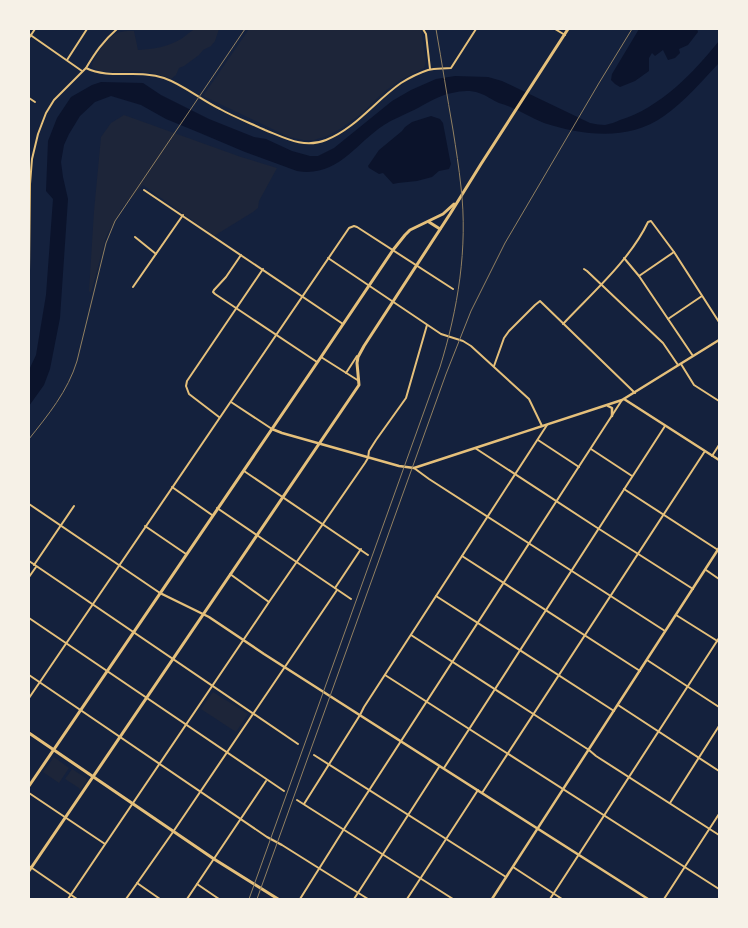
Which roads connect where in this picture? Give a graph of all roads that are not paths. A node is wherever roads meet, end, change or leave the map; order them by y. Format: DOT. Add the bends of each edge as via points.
graph roads {
  1 [pos="35,29"];
  2 [pos="87,29"];
  3 [pos="117,29"];
  4 [pos="132,29"];
  5 [pos="423,29"];
  6 [pos="476,29"];
  7 [pos="555,29"];
  8 [pos="568,29"];
  9 [pos="565,35"];
  10 [pos="29,36"];
  11 [pos="67,60"];
  12 [pos="86,68"];
  13 [pos="430,69"];
  14 [pos="82,71"];
  15 [pos="29,98"];
  16 [pos="35,102"];
  17 [pos="30,159"];
  18 [pos="144,190"];
  19 [pos="458,200"];
  20 [pos="182,215"];
  21 [pos="428,221"];
  22 [pos="440,229"];
  23 [pos="135,237"];
  24 [pos="393,250"];
  25 [pos="674,252"];
  26 [pos="156,254"];
  27 [pos="242,255"];
  28 [pos="328,258"];
  29 [pos="624,258"];
  30 [pos="416,265"];
  31 [pos="263,269"];
  32 [pos="584,269"];
  33 [pos="29,272"];
  34 [pos="639,276"];
  35 [pos="601,284"];
  36 [pos="369,286"];
  37 [pos="133,287"];
  38 [pos="453,289"];
  39 [pos="302,296"];
  40 [pos="702,296"];
  41 [pos="392,302"];
  42 [pos="236,308"];
  43 [pos="668,319"];
  44 [pos="719,322"];
  45 [pos="344,324"];
  46 [pos="564,324"];
  47 [pos="427,325"];
  48 [pos="276,335"];
  49 [pos="719,340"];
  50 [pos="361,352"];
  51 [pos="693,356"];
  52 [pos="321,357"];
  53 [pos="318,362"];
  54 [pos="680,365"];
  55 [pos="494,367"];
  56 [pos="346,373"];
  57 [pos="359,382"];
  58 [pos="635,392"];
  59 [pos="623,400"];
  60 [pos="719,401"];
  61 [pos="230,402"];
  62 [pos="606,405"];
  63 [pos="612,416"];
  64 [pos="220,417"];
  65 [pos="548,424"];
  66 [pos="665,425"];
  67 [pos="542,426"];
  68 [pos="272,429"];
  69 [pos="538,440"];
  70 [pos="319,443"];
  71 [pos="719,445"];
  72 [pos="475,448"];
  73 [pos="591,449"];
  74 [pos="705,451"];
  75 [pos="712,456"];
  76 [pos="368,457"];
  77 [pos="719,460"];
  78 [pos="579,467"];
  79 [pos="414,468"];
  80 [pos="244,471"];
  81 [pos="515,474"];
  82 [pos="632,476"];
  83 [pos="172,487"];
  84 [pos="624,489"];
  85 [pos="283,497"];
  86 [pos="557,502"];
  87 [pos="29,504"];
  88 [pos="74,506"];
  89 [pos="217,508"];
  90 [pos="212,515"];
  91 [pos="663,515"];
  92 [pos="487,517"];
  93 [pos="322,524"];
  94 [pos="60,526"];
  95 [pos="145,526"];
  96 [pos="598,528"];
  97 [pos="257,535"];
  98 [pos="529,544"];
  99 [pos="719,549"];
  100 [pos="361,550"];
  101 [pos="186,554"];
  102 [pos="638,554"];
  103 [pos="368,555"];
  104 [pos="462,556"];
  105 [pos="29,561"];
  106 [pos="296,563"];
  107 [pos="35,566"];
  108 [pos="118,566"];
  109 [pos="706,570"];
  110 [pos="571,571"];
  111 [pos="230,574"];
  112 [pos="29,577"];
  113 [pos="719,578"];
  114 [pos="504,583"];
  115 [pos="336,589"];
  116 [pos="693,589"];
  117 [pos="160,593"];
  118 [pos="436,596"];
  119 [pos="611,596"];
  120 [pos="351,599"];
  121 [pos="269,602"];
  122 [pos="92,605"];
  123 [pos="546,610"];
  124 [pos="203,614"];
  125 [pos="676,615"];
  126 [pos="29,618"];
  127 [pos="478,623"];
  128 [pos="666,631"];
  129 [pos="133,632"];
  130 [pos="411,635"];
  131 [pos="585,635"];
  132 [pos="719,638"];
  133 [pos="244,640"];
  134 [pos="718,642"];
  135 [pos="65,644"];
  136 [pos="520,650"];
  137 [pos="173,659"];
  138 [pos="647,660"];
  139 [pos="453,662"];
  140 [pos="285,667"];
  141 [pos="107,671"];
  142 [pos="640,671"];
  143 [pos="29,675"];
  144 [pos="385,675"];
  145 [pos="559,675"];
  146 [pos="39,682"];
  147 [pos="212,686"];
  148 [pos="688,686"];
  149 [pos="494,689"];
  150 [pos="29,698"];
  151 [pos="146,698"];
  152 [pos="427,702"];
  153 [pos="618,706"];
  154 [pos="719,706"];
  155 [pos="80,710"];
  156 [pos="614,711"];
  157 [pos="253,714"];
  158 [pos="534,714"];
  159 [pos="360,715"];
  160 [pos="186,725"];
  161 [pos="719,726"];
  162 [pos="469,729"];
  163 [pos="658,732"];
  164 [pos="29,733"];
  165 [pos="120,737"];
  166 [pos="402,741"];
  167 [pos="298,744"];
  168 [pos="53,750"];
  169 [pos="589,750"];
  170 [pos="226,753"];
  171 [pos="508,754"];
  172 [pos="314,755"];
  173 [pos="699,758"];
  174 [pos="160,764"];
  175 [pos="329,765"];
  176 [pos="439,766"];
  177 [pos="444,768"];
  178 [pos="719,771"];
  179 [pos="93,777"];
  180 [pos="629,777"];
  181 [pos="267,780"];
  182 [pos="29,786"];
  183 [pos="564,789"];
  184 [pos="370,790"];
  185 [pos="478,790"];
  186 [pos="284,791"];
  187 [pos="29,792"];
  188 [pos="200,792"];
  189 [pos="482,793"];
  190 [pos="297,800"];
  191 [pos="670,803"];
  192 [pos="133,804"];
  193 [pos="304,804"];
  194 [pos="719,814"];
  195 [pos="408,815"];
  196 [pos="604,816"];
  197 [pos="66,817"];
  198 [pos="241,819"];
  199 [pos="538,828"];
  200 [pos="344,829"];
  201 [pos="710,829"];
  202 [pos="173,832"];
  203 [pos="719,834"];
  204 [pos="446,839"];
  205 [pos="106,844"];
  206 [pos="383,854"];
  207 [pos="579,855"];
  208 [pos="214,859"];
  209 [pos="513,868"];
  210 [pos="685,868"];
  211 [pos="29,869"];
  212 [pos="320,869"];
  213 [pos="421,878"];
  214 [pos="506,878"];
  215 [pos="137,883"];
  216 [pos="197,884"];
  217 [pos="719,890"];
  218 [pos="358,892"];
  219 [pos="554,894"];
  220 [pos="71,895"];
  221 [pos="68,899"];
  222 [pos="77,899"];
  223 [pos="126,899"];
  224 [pos="160,899"];
  225 [pos="187,899"];
  226 [pos="219,899"];
  227 [pos="278,899"];
  228 [pos="300,899"];
  229 [pos="354,899"];
  230 [pos="368,899"];
  231 [pos="407,899"];
  232 [pos="452,899"];
  233 [pos="492,899"];
  234 [pos="550,899"];
  235 [pos="562,899"];
  236 [pos="648,899"];
  237 [pos="664,899"];
  1 -- 10 [label="street"];
  2 -- 11 [label="street"];
  3 -- 4 [label="street"];
  3 -- 12 [label="street" via="108,36"];
  5 -- 13 [label="street"];
  6 -- 13 [label="street" via="451,68"];
  7 -- 9 [label="street"];
  8 -- 9 [label="main road"];
  9 -- 19 [label="main road"];
  10 -- 11 [label="street"];
  11 -- 14 [label="street"];
  12 -- 13 [label="street" via="106,74 146,74 164,78 228,113 290,141 305,144 320,142 340,133 400,83"];
  12 -- 14 [label="street"];
  14 -- 17 [label="street" via="48,109"];
  15 -- 16 [label="street"];
  17 -- 33 [label="street"];
  18 -- 20 [label="street"];
  19 -- 21 [label="main road" via="443,214"];
  19 -- 22 [label="main road"];
  20 -- 26 [label="street"];
  20 -- 27 [label="street"];
  21 -- 22 [label="main road"];
  21 -- 24 [label="main road" via="409,231"];
  22 -- 30 [label="main road"];
  23 -- 26 [label="street"];
  24 -- 28 [label="street" via="354,226 347,230"];
  24 -- 30 [label="street"];
  24 -- 36 [label="main road"];
  25 -- 29 [label="street" via="651,221"];
  25 -- 34 [label="street"];
  25 -- 40 [label="street"];
  26 -- 37 [label="street"];
  27 -- 31 [label="street"];
  27 -- 42 [label="street" via="213,292"];
  28 -- 36 [label="street"];
  28 -- 39 [label="street"];
  29 -- 34 [label="street"];
  29 -- 35 [label="street"];
  30 -- 38 [label="street"];
  30 -- 41 [label="main road"];
  31 -- 39 [label="street"];
  31 -- 42 [label="street"];
  32 -- 35 [label="street"];
  34 -- 43 [label="street"];
  35 -- 46 [label="street"];
  35 -- 54 [label="street" via="664,343"];
  36 -- 41 [label="street"];
  36 -- 45 [label="main road"];
  39 -- 45 [label="street"];
  39 -- 48 [label="street"];
  40 -- 43 [label="street"];
  40 -- 44 [label="street"];
  41 -- 47 [label="street"];
  41 -- 50 [label="main road"];
  42 -- 48 [label="street"];
  42 -- 64 [label="street" via="188,378 186,386 189,394"];
  43 -- 51 [label="street"];
  45 -- 52 [label="main road"];
  46 -- 55 [label="street" via="540,301 504,338"];
  46 -- 58 [label="street"];
  47 -- 55 [label="street" via="441,334 466,342"];
  47 -- 76 [label="street" via="406,398"];
  48 -- 53 [label="street"];
  48 -- 61 [label="street"];
  49 -- 51 [label="street"];
  50 -- 56 [label="street"];
  50 -- 57 [label="main road" via="357,363"];
  51 -- 54 [label="street"];
  52 -- 53 [label="main road"];
  52 -- 56 [label="street"];
  53 -- 68 [label="main road"];
  54 -- 58 [label="street"];
  54 -- 60 [label="street" via="694,385"];
  55 -- 67 [label="street" via="529,399"];
  56 -- 57 [label="street"];
  57 -- 70 [label="main road"];
  58 -- 59 [label="street"];
  59 -- 62 [label="street"];
  59 -- 63 [label="street"];
  59 -- 66 [label="street"];
  61 -- 64 [label="street"];
  61 -- 68 [label="street"];
  62 -- 63 [label="street" via="612,408"];
  62 -- 65 [label="street"];
  63 -- 73 [label="street"];
  64 -- 83 [label="street"];
  65 -- 67 [label="street"];
  65 -- 69 [label="street"];
  66 -- 74 [label="street"];
  66 -- 82 [label="street"];
  67 -- 72 [label="street"];
  68 -- 70 [label="street"];
  68 -- 80 [label="main road"];
  69 -- 78 [label="street"];
  69 -- 81 [label="street"];
  70 -- 76 [label="street"];
  70 -- 85 [label="main road"];
  71 -- 75 [label="street"];
  72 -- 79 [label="street"];
  72 -- 81 [label="street"];
  73 -- 78 [label="street"];
  73 -- 82 [label="street"];
  74 -- 75 [label="street"];
  74 -- 91 [label="street"];
  75 -- 77 [label="street"];
  76 -- 79 [label="street"];
  76 -- 93 [label="street"];
  78 -- 86 [label="street"];
  79 -- 92 [label="street"];
  80 -- 85 [label="street"];
  80 -- 89 [label="main road"];
  81 -- 86 [label="street"];
  81 -- 92 [label="street"];
  82 -- 84 [label="street"];
  83 -- 90 [label="street"];
  83 -- 95 [label="street"];
  84 -- 91 [label="street"];
  84 -- 96 [label="street"];
  85 -- 93 [label="street"];
  85 -- 97 [label="main road"];
  86 -- 96 [label="street"];
  86 -- 98 [label="street"];
  87 -- 94 [label="street"];
  88 -- 94 [label="street"];
  89 -- 90 [label="main road"];
  89 -- 97 [label="street"];
  90 -- 101 [label="main road"];
  91 -- 99 [label="street"];
  91 -- 102 [label="street"];
  92 -- 98 [label="street"];
  92 -- 104 [label="street"];
  93 -- 100 [label="street"];
  93 -- 106 [label="street"];
  94 -- 107 [label="street"];
  94 -- 108 [label="street"];
  95 -- 101 [label="street"];
  95 -- 108 [label="street"];
  96 -- 102 [label="street"];
  96 -- 110 [label="street"];
  97 -- 106 [label="street"];
  97 -- 111 [label="main road"];
  98 -- 110 [label="street"];
  98 -- 114 [label="street"];
  99 -- 109 [label="street"];
  100 -- 103 [label="street"];
  100 -- 115 [label="street"];
  101 -- 117 [label="main road"];
  102 -- 116 [label="street"];
  102 -- 119 [label="street"];
  104 -- 114 [label="street"];
  104 -- 118 [label="street"];
  105 -- 107 [label="street"];
  106 -- 115 [label="street"];
  106 -- 121 [label="street"];
  107 -- 112 [label="street"];
  107 -- 122 [label="street"];
  108 -- 117 [label="street"];
  108 -- 122 [label="street"];
  109 -- 113 [label="street"];
  109 -- 116 [label="street"];
  110 -- 119 [label="street"];
  110 -- 123 [label="street"];
  111 -- 121 [label="street"];
  111 -- 124 [label="main road"];
  114 -- 123 [label="street"];
  114 -- 127 [label="street"];
  115 -- 120 [label="street"];
  115 -- 140 [label="street"];
  116 -- 125 [label="street"];
  117 -- 124 [label="street"];
  117 -- 129 [label="main road"];
  118 -- 127 [label="street"];
  118 -- 130 [label="street"];
  119 -- 128 [label="street"];
  119 -- 131 [label="street"];
  121 -- 133 [label="street"];
  122 -- 129 [label="street"];
  122 -- 135 [label="street"];
  123 -- 131 [label="street"];
  123 -- 136 [label="street"];
  124 -- 133 [label="street"];
  124 -- 137 [label="main road"];
  125 -- 128 [label="street"];
  125 -- 134 [label="street"];
  126 -- 135 [label="street"];
  127 -- 136 [label="street"];
  127 -- 139 [label="street"];
  128 -- 138 [label="street"];
  129 -- 137 [label="street"];
  129 -- 141 [label="main road"];
  130 -- 139 [label="street"];
  130 -- 144 [label="street"];
  131 -- 142 [label="street"];
  131 -- 145 [label="street"];
  132 -- 134 [label="street"];
  133 -- 140 [label="street"];
  133 -- 147 [label="street"];
  134 -- 148 [label="street"];
  135 -- 141 [label="street"];
  135 -- 146 [label="street"];
  136 -- 145 [label="street"];
  136 -- 149 [label="street"];
  137 -- 147 [label="street"];
  137 -- 151 [label="main road"];
  138 -- 142 [label="street"];
  138 -- 148 [label="street"];
  139 -- 149 [label="street"];
  139 -- 152 [label="street"];
  140 -- 157 [label="street"];
  140 -- 159 [label="street"];
  141 -- 151 [label="street"];
  141 -- 155 [label="main road"];
  142 -- 153 [label="street"];
  143 -- 146 [label="street"];
  144 -- 152 [label="street"];
  144 -- 159 [label="street"];
  145 -- 156 [label="street"];
  145 -- 158 [label="street"];
  146 -- 150 [label="street"];
  146 -- 155 [label="street"];
  147 -- 157 [label="street"];
  147 -- 160 [label="street"];
  148 -- 154 [label="street"];
  148 -- 163 [label="street"];
  149 -- 158 [label="street"];
  149 -- 162 [label="street"];
  151 -- 160 [label="street"];
  151 -- 165 [label="main road"];
  152 -- 162 [label="street"];
  152 -- 166 [label="street"];
  153 -- 156 [label="street"];
  153 -- 163 [label="street"];
  155 -- 165 [label="street"];
  155 -- 168 [label="main road"];
  156 -- 169 [label="street"];
  157 -- 167 [label="street"];
  157 -- 170 [label="street"];
  158 -- 169 [label="street"];
  158 -- 171 [label="street"];
  159 -- 166 [label="street"];
  159 -- 175 [label="street"];
  160 -- 170 [label="street"];
  160 -- 174 [label="street"];
  161 -- 173 [label="street"];
  162 -- 171 [label="street"];
  162 -- 177 [label="street"];
  163 -- 173 [label="street"];
  163 -- 180 [label="street"];
  164 -- 168 [label="main road"];
  165 -- 174 [label="street"];
  165 -- 179 [label="main road"];
  166 -- 176 [label="street"];
  166 -- 184 [label="street"];
  168 -- 179 [label="main road"];
  168 -- 182 [label="main road"];
  169 -- 180 [label="street"];
  169 -- 183 [label="street"];
  170 -- 181 [label="street"];
  170 -- 188 [label="street"];
  171 -- 183 [label="street"];
  171 -- 189 [label="street"];
  172 -- 175 [label="street"];
  173 -- 178 [label="street"];
  173 -- 191 [label="street"];
  174 -- 188 [label="street"];
  174 -- 192 [label="street"];
  175 -- 184 [label="street"];
  175 -- 193 [label="street"];
  176 -- 177 [label="street"];
  176 -- 195 [label="street"];
  177 -- 185 [label="street"];
  179 -- 192 [label="main road"];
  179 -- 197 [label="main road"];
  180 -- 191 [label="street"];
  180 -- 196 [label="street"];
  181 -- 186 [label="street"];
  181 -- 198 [label="street"];
  183 -- 196 [label="street"];
  183 -- 199 [label="street"];
  184 -- 195 [label="street"];
  184 -- 200 [label="street"];
  185 -- 189 [label="street"];
  185 -- 204 [label="street"];
  187 -- 197 [label="street"];
  188 -- 198 [label="street"];
  188 -- 202 [label="street"];
  189 -- 199 [label="street"];
  190 -- 193 [label="street"];
  191 -- 201 [label="street"];
  192 -- 202 [label="main road"];
  192 -- 205 [label="street"];
  193 -- 200 [label="street"];
  194 -- 201 [label="street"];
  195 -- 204 [label="street"];
  195 -- 206 [label="street"];
  196 -- 207 [label="street"];
  196 -- 210 [label="street"];
  197 -- 205 [label="street"];
  197 -- 211 [label="main road"];
  198 -- 208 [label="street"];
  198 -- 212 [label="street"];
  199 -- 207 [label="street"];
  199 -- 209 [label="street"];
  200 -- 206 [label="street"];
  200 -- 212 [label="street"];
  201 -- 203 [label="street"];
  201 -- 210 [label="street"];
  202 -- 208 [label="main road"];
  202 -- 215 [label="street"];
  204 -- 213 [label="street"];
  204 -- 214 [label="street"];
  205 -- 220 [label="street"];
  206 -- 213 [label="street"];
  206 -- 218 [label="street"];
  207 -- 219 [label="street"];
  207 -- 236 [label="street"];
  208 -- 216 [label="street"];
  208 -- 227 [label="main road"];
  209 -- 214 [label="street"];
  209 -- 219 [label="street"];
  210 -- 217 [label="street"];
  210 -- 237 [label="street"];
  211 -- 220 [label="street"];
  212 -- 218 [label="street"];
  212 -- 228 [label="street"];
  213 -- 231 [label="street"];
  213 -- 232 [label="street"];
  214 -- 233 [label="street"];
  215 -- 223 [label="street"];
  215 -- 224 [label="street"];
  216 -- 225 [label="street"];
  216 -- 226 [label="street"];
  218 -- 229 [label="street"];
  218 -- 230 [label="street"];
  219 -- 234 [label="street"];
  219 -- 235 [label="street"];
  220 -- 221 [label="street"];
  220 -- 222 [label="street"];
}
